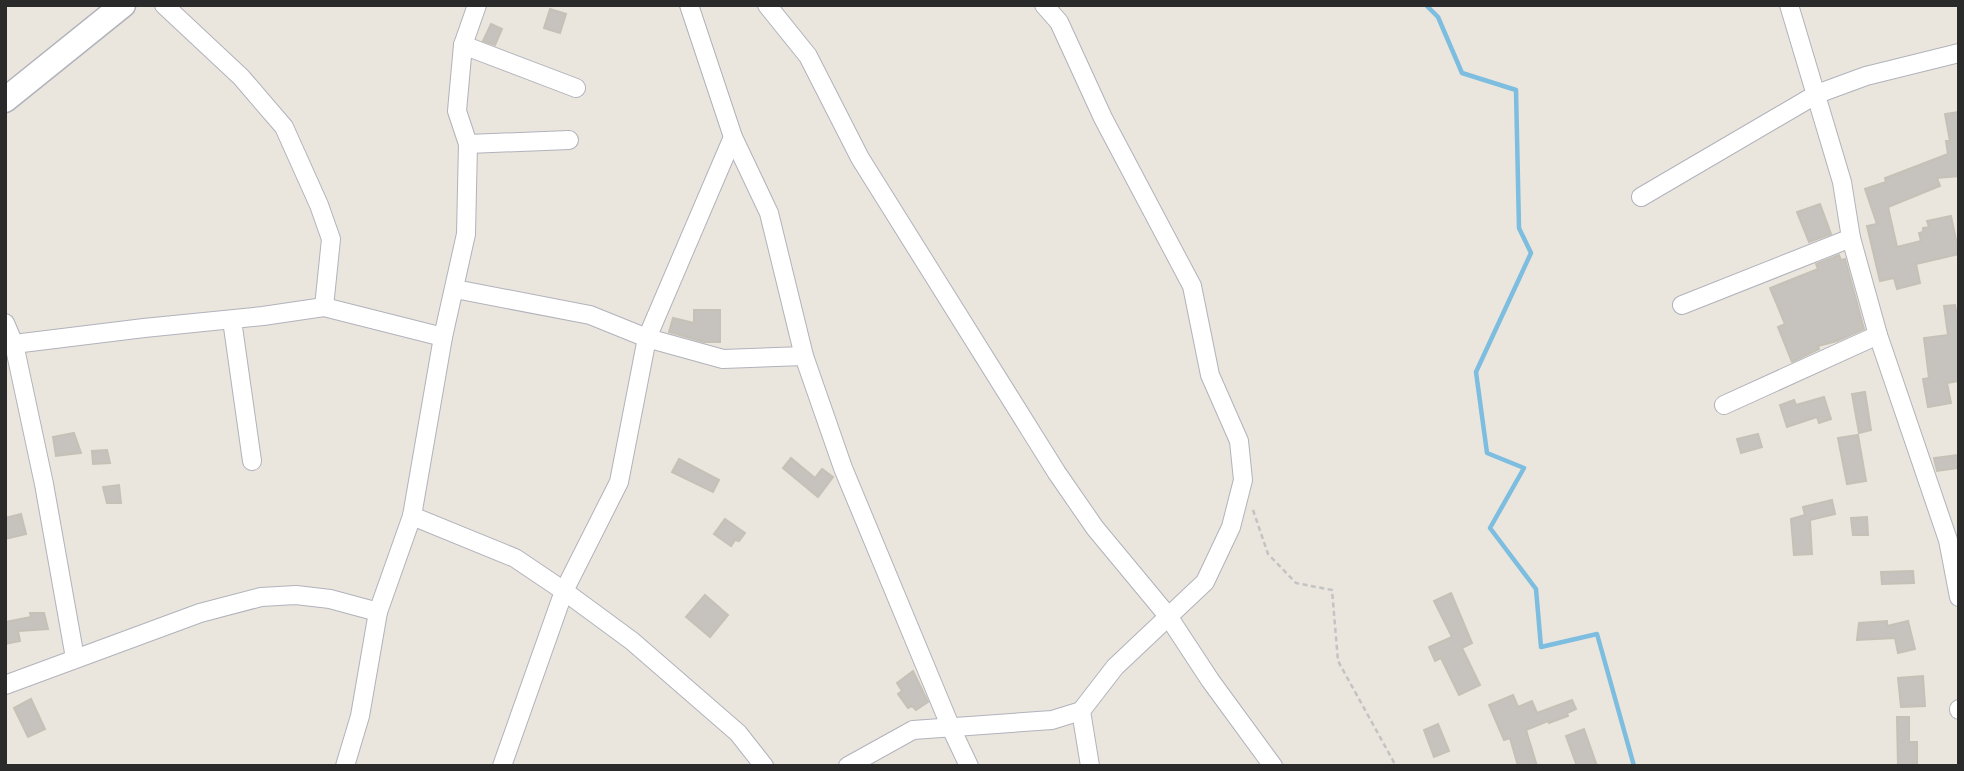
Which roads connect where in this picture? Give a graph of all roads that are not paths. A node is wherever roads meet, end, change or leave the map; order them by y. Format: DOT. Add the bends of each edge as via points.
graph roads {
  1 [pos="123,5"];
  2 [pos="164,5"];
  3 [pos="477,5"];
  4 [pos="689,5"];
  5 [pos="767,5"];
  6 [pos="1044,5"];
  7 [pos="1789,5"];
  8 [pos="463,46"];
  9 [pos="1959,53"];
  10 [pos="576,88"];
  11 [pos="1817,94"];
  12 [pos="5,100"];
  13 [pos="733,137"];
  14 [pos="569,140"];
  15 [pos="468,144"];
  16 [pos="1641,197"];
  17 [pos="1851,238"];
  18 [pos="455,289"];
  19 [pos="1682,305"];
  20 [pos="324,307"];
  21 [pos="232,320"];
  22 [pos="5,323"];
  23 [pos="1878,335"];
  24 [pos="443,337"];
  25 [pos="647,338"];
  26 [pos="14,344"];
  27 [pos="804,356"];
  28 [pos="1724,405"];
  29 [pos="252,461"];
  30 [pos="412,516"];
  31 [pos="1958,586"];
  32 [pos="564,591"];
  33 [pos="378,612"];
  34 [pos="1168,616"];
  35 [pos="75,658"];
  36 [pos="5,685"];
  37 [pos="1081,712"];
  38 [pos="951,728"];
  39 [pos="345,766"];
  40 [pos="502,766"];
  41 [pos="764,766"];
  42 [pos="848,766"];
  43 [pos="969,766"];
  44 [pos="1090,766"];
  45 [pos="1273,766"];
  1 -- 12 [label="main road"];
  2 -- 20 [label="street" via="241,77 284,127 331,239"];
  3 -- 8 [label="street"];
  4 -- 13 [label="street"];
  5 -- 34 [label="street" via="808,56 860,158 1057,473 1095,528"];
  6 -- 34 [label="street" via="1059,22 1103,118 1192,286 1210,376 1239,441 1243,480 1231,527 1205,582"];
  7 -- 11 [label="street"];
  8 -- 10 [label="street"];
  8 -- 15 [label="street" via="457,111"];
  9 -- 11 [label="street" via="1866,76"];
  11 -- 16 [label="street"];
  11 -- 17 [label="street" via="1842,182"];
  13 -- 25 [label="street"];
  13 -- 27 [label="street" via="769,213"];
  14 -- 15 [label="street"];
  15 -- 18 [label="street" via="466,234"];
  17 -- 19 [label="street"];
  17 -- 23 [label="street"];
  18 -- 24 [label="street"];
  18 -- 25 [label="street" via="590,315"];
  20 -- 21 [label="street"];
  20 -- 24 [label="street"];
  21 -- 26 [label="street"];
  21 -- 29 [label="street"];
  22 -- 26 [label="street"];
  23 -- 28 [label="street"];
  23 -- 31 [label="street" via="1948,540"];
  24 -- 30 [label="street"];
  25 -- 27 [label="street" via="723,359"];
  25 -- 32 [label="street" via="620,482"];
  26 -- 35 [label="street"];
  27 -- 38 [label="street" via="843,468"];
  30 -- 32 [label="street" via="515,558"];
  30 -- 33 [label="street"];
  32 -- 40 [label="street"];
  32 -- 41 [label="street" via="632,641 738,733"];
  33 -- 35 [label="street" via="330,599 261,597"];
  33 -- 39 [label="street" via="360,716"];
  34 -- 37 [label="street" via="1115,667"];
  34 -- 45 [label="street"];
  35 -- 36 [label="street"];
  37 -- 38 [label="street" via="1052,720"];
  37 -- 44 [label="street"];
  38 -- 42 [label="street" via="913,730"];
  38 -- 43 [label="street"];
}
